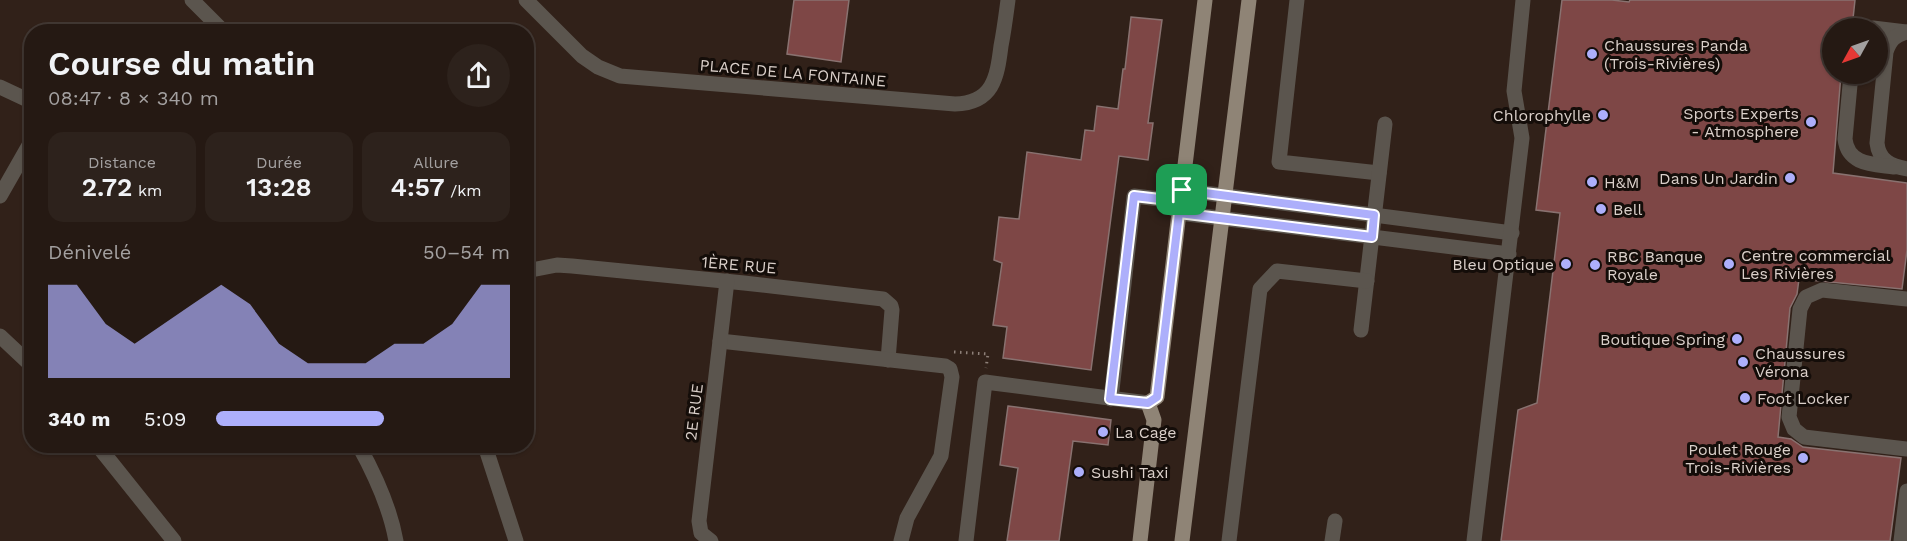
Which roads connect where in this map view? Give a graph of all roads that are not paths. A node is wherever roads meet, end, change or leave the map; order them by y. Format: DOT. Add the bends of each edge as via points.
graph roads {
  1 [pos="192,0"];
  2 [pos="526,0"];
  3 [pos="1008,0"];
  4 [pos="1206,0"];
  5 [pos="1249,0"];
  6 [pos="1298,0"];
  7 [pos="1523,0"];
  8 [pos="216,24"];
  9 [pos="1888,30"];
  10 [pos="1907,32"];
  11 [pos="1850,84"];
  12 [pos="0,87"];
  13 [pos="24,98"];
  14 [pos="1385,124"];
  15 [pos="24,154"];
  16 [pos="1902,168"];
  17 [pos="1379,173"];
  18 [pos="1182,190"];
  19 [pos="1225,195"];
  20 [pos="0,196"];
  21 [pos="1160,199"];
  22 [pos="1179,213"];
  23 [pos="1374,215"];
  24 [pos="1222,218"];
  25 [pos="1512,233"];
  26 [pos="1372,237"];
  27 [pos="1509,254"];
  28 [pos="534,269"];
  29 [pos="727,281"];
  30 [pos="1367,281"];
  31 [pos="1907,299"];
  32 [pos="1361,330"];
  33 [pos="0,336"];
  34 [pos="720,341"];
  35 [pos="24,358"];
  36 [pos="888,360"];
  37 [pos="1110,399"];
  38 [pos="1148,403"];
  39 [pos="1907,449"];
  40 [pos="104,453"];
  41 [pos="363,453"];
  42 [pos="487,453"];
  43 [pos="1907,491"];
  44 [pos="1335,521"];
  45 [pos="174,541"];
  46 [pos="396,541"];
  47 [pos="516,541"];
  48 [pos="711,541"];
  49 [pos="901,541"];
  50 [pos="966,541"];
  51 [pos="1140,541"];
  52 [pos="1182,541"];
  53 [pos="1229,541"];
  54 [pos="1332,541"];
  55 [pos="1474,541"];
  56 [pos="1901,541"];
  1 -- 8 [label="street"];
  2 -- 3 [label="street, PLACE DE LA FONTAINE" via="582,56 620,76 964,104 982,97 994,83"];
  4 -- 18 [label="main road"];
  5 -- 19 [label="main road"];
  6 -- 17 [label="street" via="1279,162"];
  7 -- 25 [label="street" via="1514,91 1522,138"];
  9 -- 10 [label="street"];
  10 -- 16 [label="street" via="1892,39 1886,52 1876,143 1888,164"];
  11 -- 16 [label="street" via="1847,149 1860,162"];
  12 -- 13 [label="street"];
  14 -- 17 [label="street"];
  15 -- 20 [label="street"];
  17 -- 23 [label="street"];
  18 -- 19 [label="street"];
  18 -- 21 [label="street"];
  18 -- 22 [label="street"];
  19 -- 23 [label="street"];
  19 -- 24 [label="main road"];
  21 -- 22 [label="street"];
  21 -- 37 [label="street" via="1134,196"];
  22 -- 24 [label="street"];
  22 -- 38 [label="main road" via="1157,397"];
  23 -- 25 [label="street"];
  23 -- 26 [label="street"];
  24 -- 26 [label="street"];
  24 -- 52 [label="main road"];
  25 -- 27 [label="street"];
  26 -- 27 [label="street"];
  26 -- 30 [label="street"];
  27 -- 55 [label="street"];
  28 -- 29 [label="street, 1ÈRE RUE" via="572,266"];
  29 -- 34 [label="street, 2E RUE"];
  29 -- 36 [label="street, 1ÈRE RUE" via="883,299 891,306 893,315"];
  30 -- 32 [label="street"];
  30 -- 53 [label="street" via="1277,271 1260,289"];
  31 -- 39 [label="street" via="1822,290 1806,297 1800,309 1789,417 1794,429 1804,437"];
  33 -- 35 [label="street"];
  34 -- 36 [label="street"];
  34 -- 48 [label="street, 2E RUE" via="699,521 701,534"];
  36 -- 49 [label="street" via="945,366 952,377 941,456 904,522"];
  37 -- 38 [label="street"];
  37 -- 50 [label="street" via="985,382"];
  38 -- 51 [label="main road" via="1154,420"];
  40 -- 45 [label="street"];
  41 -- 46 [label="street" via="378,483"];
  42 -- 47 [label="street"];
  43 -- 56 [label="street"];
  44 -- 54 [label="street"];
}
